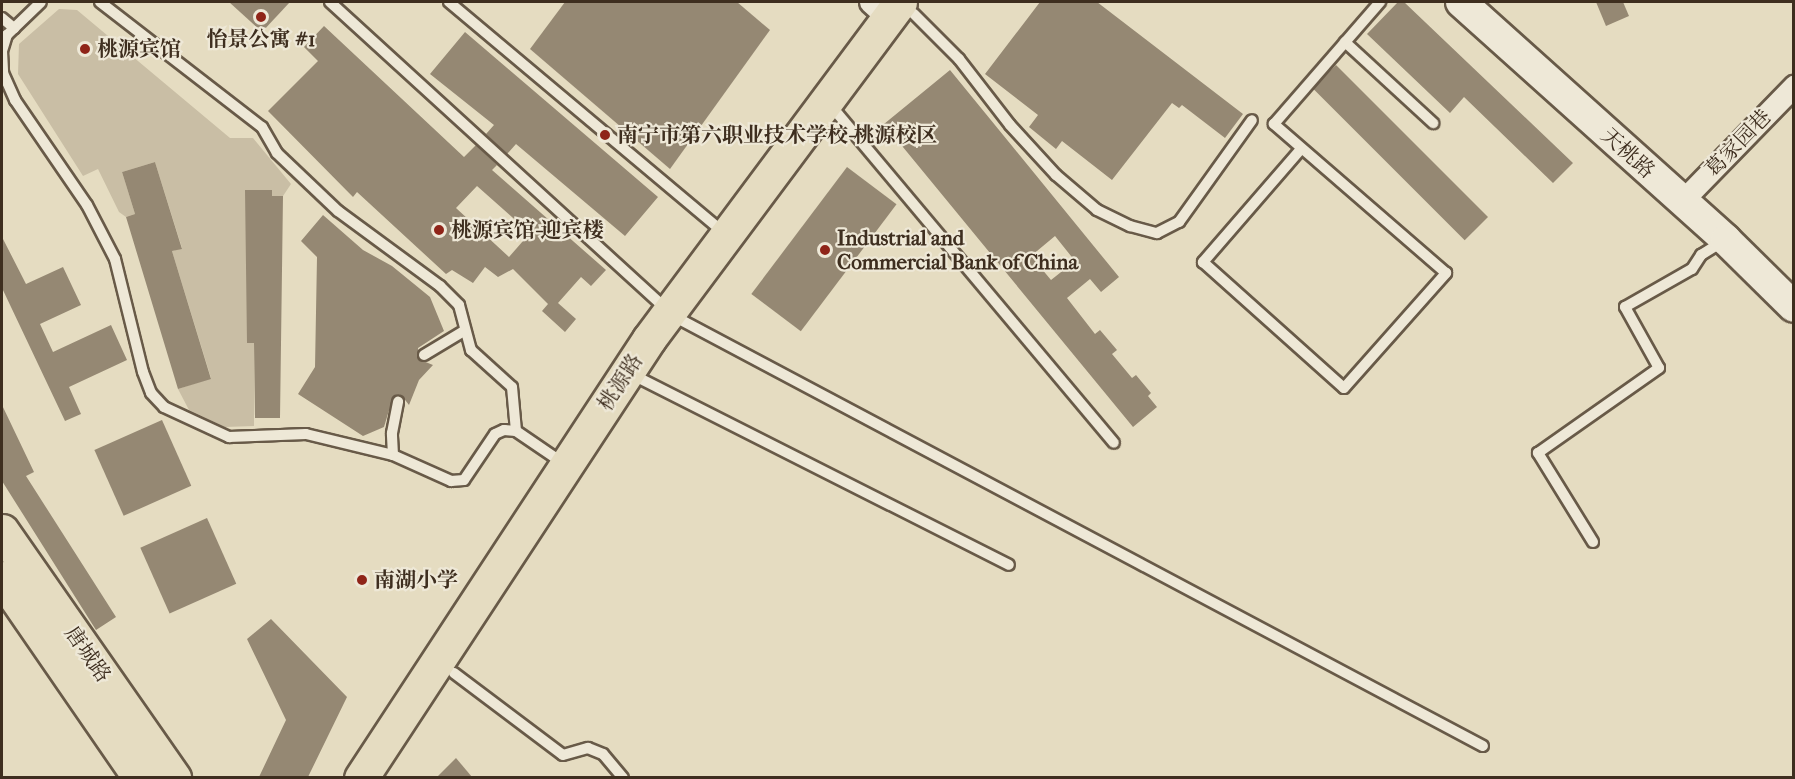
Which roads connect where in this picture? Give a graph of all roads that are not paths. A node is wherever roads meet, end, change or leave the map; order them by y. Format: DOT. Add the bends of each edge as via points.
graph roads {
  1 [pos="40,2"];
  2 [pos="100,2"];
  3 [pos="330,2"];
  4 [pos="449,2"];
  5 [pos="1380,2"];
  6 [pos="1461,2"];
  7 [pos="899,7"];
  8 [pos="2,18"];
  9 [pos="14,28"];
  10 [pos="1345,42"];
  11 [pos="2,51"];
  12 [pos="1794,86"];
  13 [pos="838,114"];
  14 [pos="1252,120"];
  15 [pos="1433,123"];
  16 [pos="1301,149"];
  17 [pos="1682,201"];
  18 [pos="726,235"];
  19 [pos="1726,240"];
  20 [pos="1794,307"];
  21 [pos="675,316"];
  22 [pos="464,331"];
  23 [pos="424,355"];
  24 [pos="640,379"];
  25 [pos="398,402"];
  26 [pos="516,431"];
  27 [pos="1114,443"];
  28 [pos="393,454"];
  29 [pos="566,465"];
  30 [pos="2,531"];
  31 [pos="1593,542"];
  32 [pos="1009,565"];
  33 [pos="2,578"];
  34 [pos="453,673"];
  35 [pos="1483,746"];
  36 [pos="140,777"];
  37 [pos="174,777"];
  38 [pos="361,777"];
  39 [pos="387,777"];
  40 [pos="623,777"];
  1 -- 9 [label="lane"];
  2 -- 22 [label="lane" via="262,127 277,153 338,211 440,286 459,305"];
  3 -- 21 [label="lane"];
  4 -- 18 [label="lane"];
  5 -- 10 [label="lane"];
  6 -- 17 [label="main road, 天桃路"];
  7 -- 13 [label="main road, 桃源路"];
  7 -- 14 [label="lane" via="959,59 1010,125 1056,175 1097,210 1130,226 1157,233 1179,222"];
  7 -- 18 [label="main road, 桃源路"];
  8 -- 9 [label="lane"];
  9 -- 11 [label="lane" via="7,34"];
  10 -- 15 [label="lane"];
  10 -- 16 [label="lane" via="1274,124"];
  11 -- 28 [label="lane" via="3,73 15,100 87,205 115,259 143,372 151,393 164,407 229,437 306,435"];
  12 -- 17 [label="street, 葛家园巷"];
  13 -- 21 [label="main road, 桃源路"];
  13 -- 27 [label="lane"];
  16 -- 16 [label="lane" via="1446,273 1344,388 1203,262"];
  17 -- 19 [label="main road, 天桃路"];
  18 -- 21 [label="main road, 桃源路"];
  19 -- 20 [label="main road, 天桃路"];
  19 -- 31 [label="lane" via="1701,255 1692,269 1625,307 1659,368 1538,453"];
  21 -- 24 [label="main road, 桃源路"];
  21 -- 29 [label="main road, 桃源路"];
  21 -- 35 [label="lane"];
  22 -- 23 [label="lane"];
  22 -- 26 [label="lane" via="471,350 512,387"];
  24 -- 32 [label="lane"];
  24 -- 34 [label="main road, 桃源路"];
  25 -- 28 [label="lane" via="392,433"];
  26 -- 28 [label="lane" via="495,434 464,480 458,481"];
  26 -- 29 [label="lane"];
  29 -- 38 [label="main road, 桃源路"];
  30 -- 37 [label="main road, 唐城路"];
  33 -- 36 [label="main road, 唐城路"];
  34 -- 39 [label="main road, 桃源路"];
  34 -- 40 [label="lane" via="563,755 588,748 603,754"];
}
